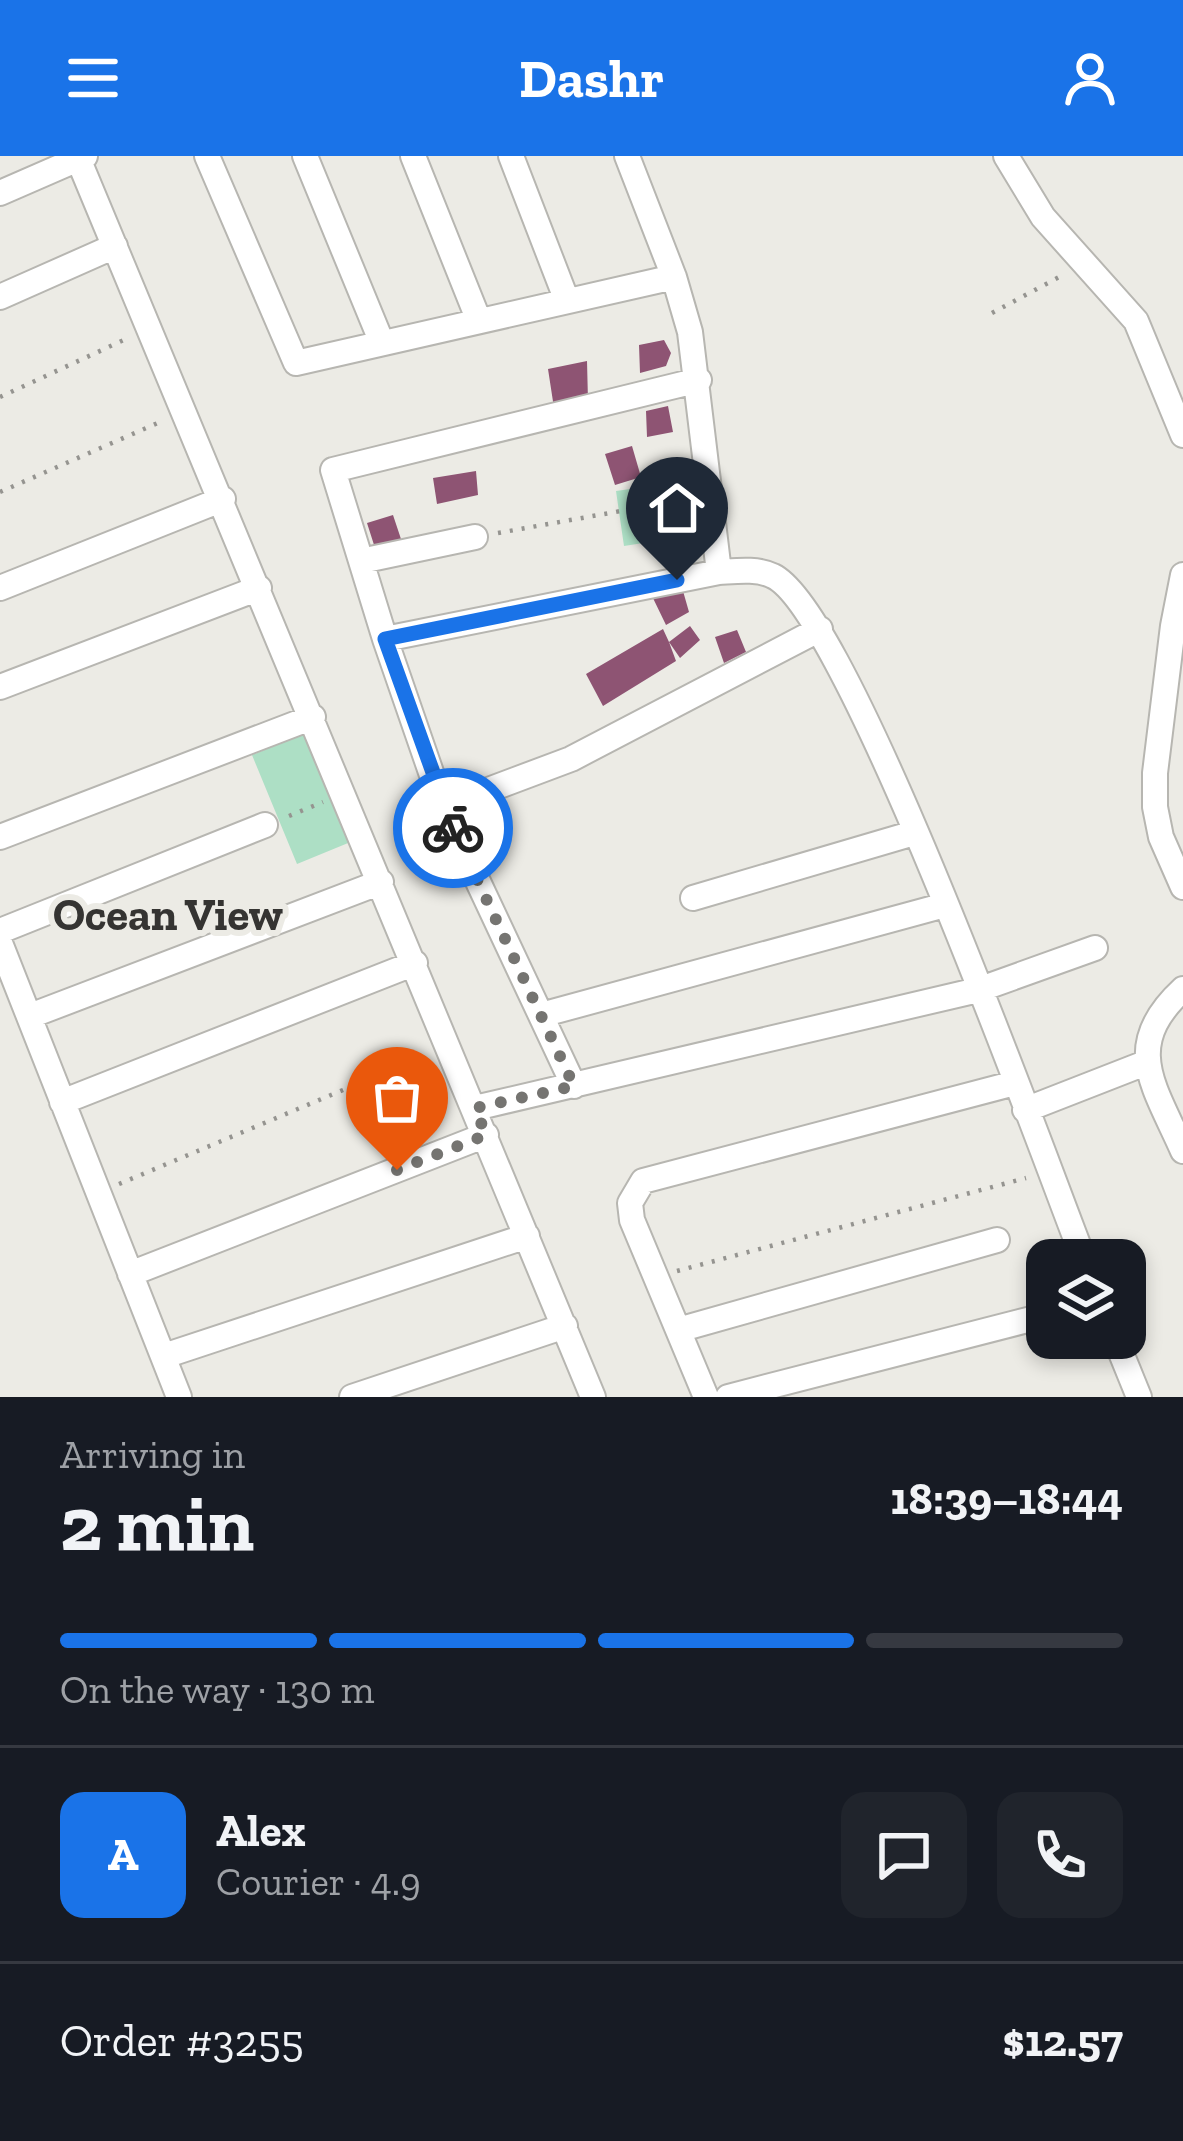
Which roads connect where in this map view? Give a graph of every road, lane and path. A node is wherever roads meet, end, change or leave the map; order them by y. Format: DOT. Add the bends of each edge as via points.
graph roads {
  1 [pos="207,156"];
  2 [pos="305,156"];
  3 [pos="413,156"];
  4 [pos="511,156"];
  5 [pos="627,156"];
  6 [pos="1006,156"];
  7 [pos="80,157"];
  8 [pos="0,193"];
  9 [pos="116,245"];
  10 [pos="1085,263"];
  11 [pos="674,277"];
  12 [pos="0,297"];
  13 [pos="567,301"];
  14 [pos="992,313"];
  15 [pos="479,321"];
  16 [pos="151,327"];
  17 [pos="382,343"];
  18 [pos="699,380"];
  19 [pos="0,397"];
  20 [pos="185,411"];
  21 [pos="1183,435"];
  22 [pos="0,492"];
  23 [pos="702,496"];
  24 [pos="223,500"];
  25 [pos="475,537"];
  26 [pos="361,561"];
  27 [pos="719,572"];
  28 [pos="1183,575"];
  29 [pos="0,588"];
  30 [pos="259,588"];
  31 [pos="820,629"];
  32 [pos="385,639"];
  33 [pos="0,687"];
  34 [pos="313,717"];
  35 [pos="335,797"];
  36 [pos="443,806"];
  37 [pos="272,823"];
  38 [pos="914,832"];
  39 [pos="0,837"];
  40 [pos="381,882"];
  41 [pos="1183,887"];
  42 [pos="694,898"];
  43 [pos="945,905"];
  44 [pos="0,931"];
  45 [pos="0,943"];
  46 [pos="1095,948"];
  47 [pos="415,963"];
  48 [pos="1183,989"];
  49 [pos="978,990"];
  50 [pos="542,1015"];
  51 [pos="30,1016"];
  52 [pos="449,1046"];
  53 [pos="1148,1062"];
  54 [pos="1015,1083"];
  55 [pos="574,1086"];
  56 [pos="62,1102"];
  57 [pos="475,1108"];
  58 [pos="1025,1111"];
  59 [pos="486,1135"];
  60 [pos="1183,1151"];
  61 [pos="1049,1172"];
  62 [pos="97,1193"];
  63 [pos="526,1236"];
  64 [pos="1076,1239"];
  65 [pos="997,1240"];
  66 [pos="130,1274"];
  67 [pos="655,1277"];
  68 [pos="1026,1320"];
  69 [pos="565,1326"];
  70 [pos="678,1330"];
  71 [pos="164,1357"];
  72 [pos="1123,1359"];
  73 [pos="1137,1394"];
  74 [pos="179,1397"];
  75 [pos="352,1397"];
  76 [pos="593,1397"];
  77 [pos="706,1397"];
  78 [pos="728,1397"];
  79 [pos="1108,1397"];
  1 -- 17 [label="street" via="296,363"];
  2 -- 17 [label="street"];
  3 -- 15 [label="street"];
  4 -- 13 [label="street"];
  5 -- 11 [label="street"];
  6 -- 10 [label="street" via="1042,217"];
  7 -- 8 [label="street"];
  7 -- 9 [label="street"];
  9 -- 12 [label="street"];
  9 -- 16 [label="street"];
  10 -- 14 [label="path"];
  10 -- 21 [label="street" via="1136,321"];
  11 -- 13 [label="street"];
  11 -- 18 [label="street"];
  13 -- 15 [label="street"];
  15 -- 17 [label="street"];
  16 -- 19 [label="path"];
  16 -- 20 [label="street"];
  18 -- 26 [label="street" via="333,470"];
  18 -- 27 [label="street"];
  20 -- 22 [label="path"];
  20 -- 24 [label="street"];
  23 -- 25 [label="path"];
  24 -- 29 [label="street"];
  24 -- 30 [label="street"];
  25 -- 26 [label="street"];
  26 -- 32 [label="street"];
  27 -- 31 [label="street" via="774,576"];
  27 -- 32 [label="street"];
  28 -- 41 [label="street" via="1155,807"];
  30 -- 33 [label="street"];
  30 -- 34 [label="street"];
  31 -- 36 [label="street" via="571,759"];
  31 -- 38 [label="street"];
  32 -- 36 [label="street"];
  34 -- 39 [label="street"];
  34 -- 40 [label="street"];
  35 -- 37 [label="path"];
  36 -- 50 [label="street"];
  37 -- 44 [label="street"];
  38 -- 42 [label="street"];
  38 -- 43 [label="street"];
  40 -- 47 [label="street"];
  40 -- 51 [label="street"];
  43 -- 49 [label="street"];
  43 -- 50 [label="street"];
  45 -- 51 [label="street"];
  46 -- 49 [label="street"];
  47 -- 52 [label="street"];
  47 -- 56 [label="street"];
  48 -- 53 [label="street" via="1147,1036"];
  49 -- 54 [label="street"];
  49 -- 55 [label="street"];
  50 -- 55 [label="street"];
  51 -- 56 [label="street"];
  52 -- 57 [label="street"];
  52 -- 62 [label="path"];
  53 -- 58 [label="street"];
  53 -- 60 [label="street"];
  54 -- 58 [label="street"];
  54 -- 67 [label="street" via="652,1175 630,1203"];
  55 -- 57 [label="street"];
  56 -- 62 [label="street"];
  57 -- 59 [label="street"];
  58 -- 61 [label="street"];
  59 -- 63 [label="street"];
  59 -- 66 [label="street"];
  61 -- 64 [label="street"];
  61 -- 67 [label="path"];
  62 -- 66 [label="street"];
  63 -- 69 [label="street"];
  63 -- 71 [label="street"];
  65 -- 70 [label="street"];
  66 -- 71 [label="street"];
  67 -- 70 [label="street"];
  68 -- 78 [label="street"];
  69 -- 75 [label="street"];
  69 -- 76 [label="street"];
  70 -- 77 [label="street"];
  71 -- 74 [label="street"];
  72 -- 73 [label="street"];
  73 -- 79 [label="street"];
}
